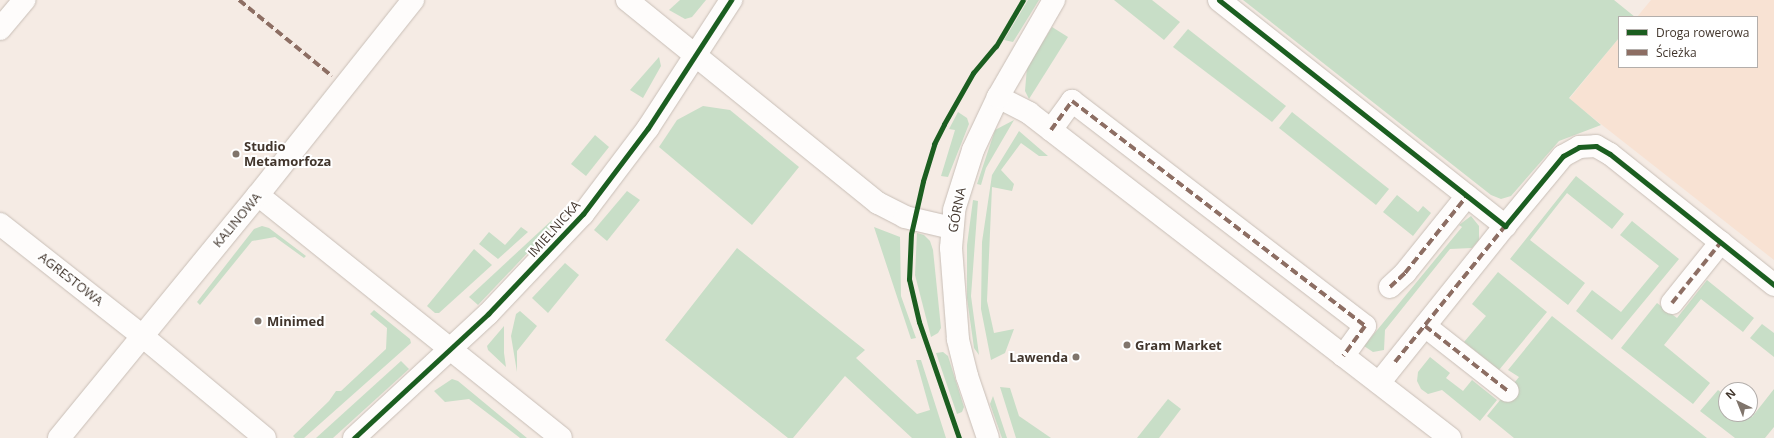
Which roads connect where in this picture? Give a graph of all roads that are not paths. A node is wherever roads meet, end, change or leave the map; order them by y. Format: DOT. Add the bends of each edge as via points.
graph roads {
  1 [pos="24,0"];
  2 [pos="413,0"];
  3 [pos="627,0"];
  4 [pos="732,0"];
  5 [pos="1054,0"];
  6 [pos="1219,0"];
  7 [pos="0,29"];
  8 [pos="694,54"];
  9 [pos="998,97"];
  10 [pos="1051,130"];
  11 [pos="258,195"];
  12 [pos="1467,196"];
  13 [pos="0,224"];
  14 [pos="1505,226"];
  15 [pos="952,228"];
  16 [pos="1721,242"];
  17 [pos="1774,286"];
  18 [pos="1390,287"];
  19 [pos="1672,303"];
  20 [pos="1425,326"];
  21 [pos="141,335"];
  22 [pos="449,349"];
  23 [pos="1343,356"];
  24 [pos="1380,383"];
  25 [pos="1508,391"];
  26 [pos="59,438"];
  27 [pos="265,438"];
  28 [pos="354,438"];
  29 [pos="561,438"];
  30 [pos="988,438"];
  31 [pos="1450,438"];
  1 -- 7 [label="street"];
  2 -- 11 [label="street, KALINOWA"];
  3 -- 8 [label="street"];
  4 -- 8 [label="street, IMIELNICKA"];
  5 -- 9 [label="street, GÓRNA"];
  6 -- 12 [label="street"];
  8 -- 15 [label="street" via="878,203 905,217 930,225"];
  8 -- 22 [label="street, IMIELNICKA" via="648,128 582,214 532,270"];
  9 -- 10 [label="street" via="1029,113"];
  9 -- 15 [label="street, GÓRNA" via="973,150 960,189"];
  10 -- 23 [label="street"];
  10 -- 23 [label="street" via="1072,101 1365,326"];
  11 -- 21 [label="street, KALINOWA"];
  11 -- 22 [label="street"];
  12 -- 14 [label="street"];
  12 -- 18 [label="street" via="1405,273"];
  13 -- 21 [label="street, AGRESTOWA"];
  14 -- 16 [label="street" via="1563,156 1579,147 1596,146 1610,154"];
  14 -- 20 [label="street"];
  15 -- 30 [label="street, GÓRNA" via="951,248 958,339 967,376"];
  16 -- 17 [label="street"];
  16 -- 19 [label="street"];
  20 -- 24 [label="street"];
  20 -- 25 [label="street"];
  21 -- 26 [label="street, KALINOWA"];
  21 -- 27 [label="street, AGRESTOWA"];
  22 -- 28 [label="street, IMIELNICKA"];
  22 -- 29 [label="street"];
  23 -- 24 [label="street"];
  24 -- 31 [label="street"];
}
